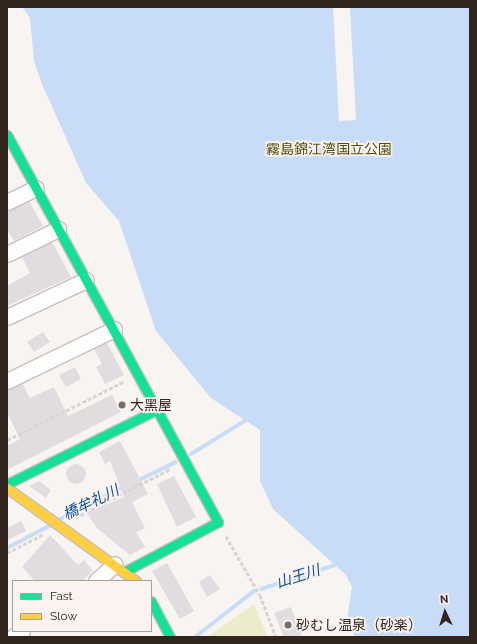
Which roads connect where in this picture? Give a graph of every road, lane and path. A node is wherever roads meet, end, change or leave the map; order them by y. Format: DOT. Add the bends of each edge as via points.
graph roads {
  1 [pos="7,135"];
  2 [pos="36,188"];
  3 [pos="7,202"];
  4 [pos="58,229"];
  5 [pos="7,254"];
  6 [pos="86,280"];
  7 [pos="7,317"];
  8 [pos="114,330"];
  9 [pos="139,375"];
  10 [pos="7,381"];
  11 [pos="156,410"];
  12 [pos="7,440"];
  13 [pos="184,462"];
  14 [pos="7,484"];
  15 [pos="7,488"];
  16 [pos="218,522"];
  17 [pos="58,526"];
  18 [pos="7,553"];
  19 [pos="120,568"];
  20 [pos="98,580"];
  21 [pos="136,580"];
  22 [pos="152,603"];
  23 [pos="167,636"];
  24 [pos="276,637"];
  1 -- 2 [label="street"];
  2 -- 3 [label="street"];
  2 -- 4 [label="street"];
  4 -- 5 [label="street"];
  4 -- 6 [label="street"];
  6 -- 7 [label="street"];
  6 -- 8 [label="street"];
  8 -- 9 [label="street"];
  8 -- 10 [label="street"];
  9 -- 11 [label="street"];
  9 -- 12 [label="path"];
  11 -- 13 [label="street"];
  11 -- 14 [label="street"];
  13 -- 16 [label="street"];
  13 -- 17 [label="path"];
  15 -- 17 [label="street"];
  16 -- 19 [label="street"];
  16 -- 24 [label="path" via="260,595"];
  17 -- 18 [label="path"];
  17 -- 19 [label="street"];
  19 -- 20 [label="street"];
  19 -- 21 [label="street"];
  22 -- 23 [label="street"];
}
